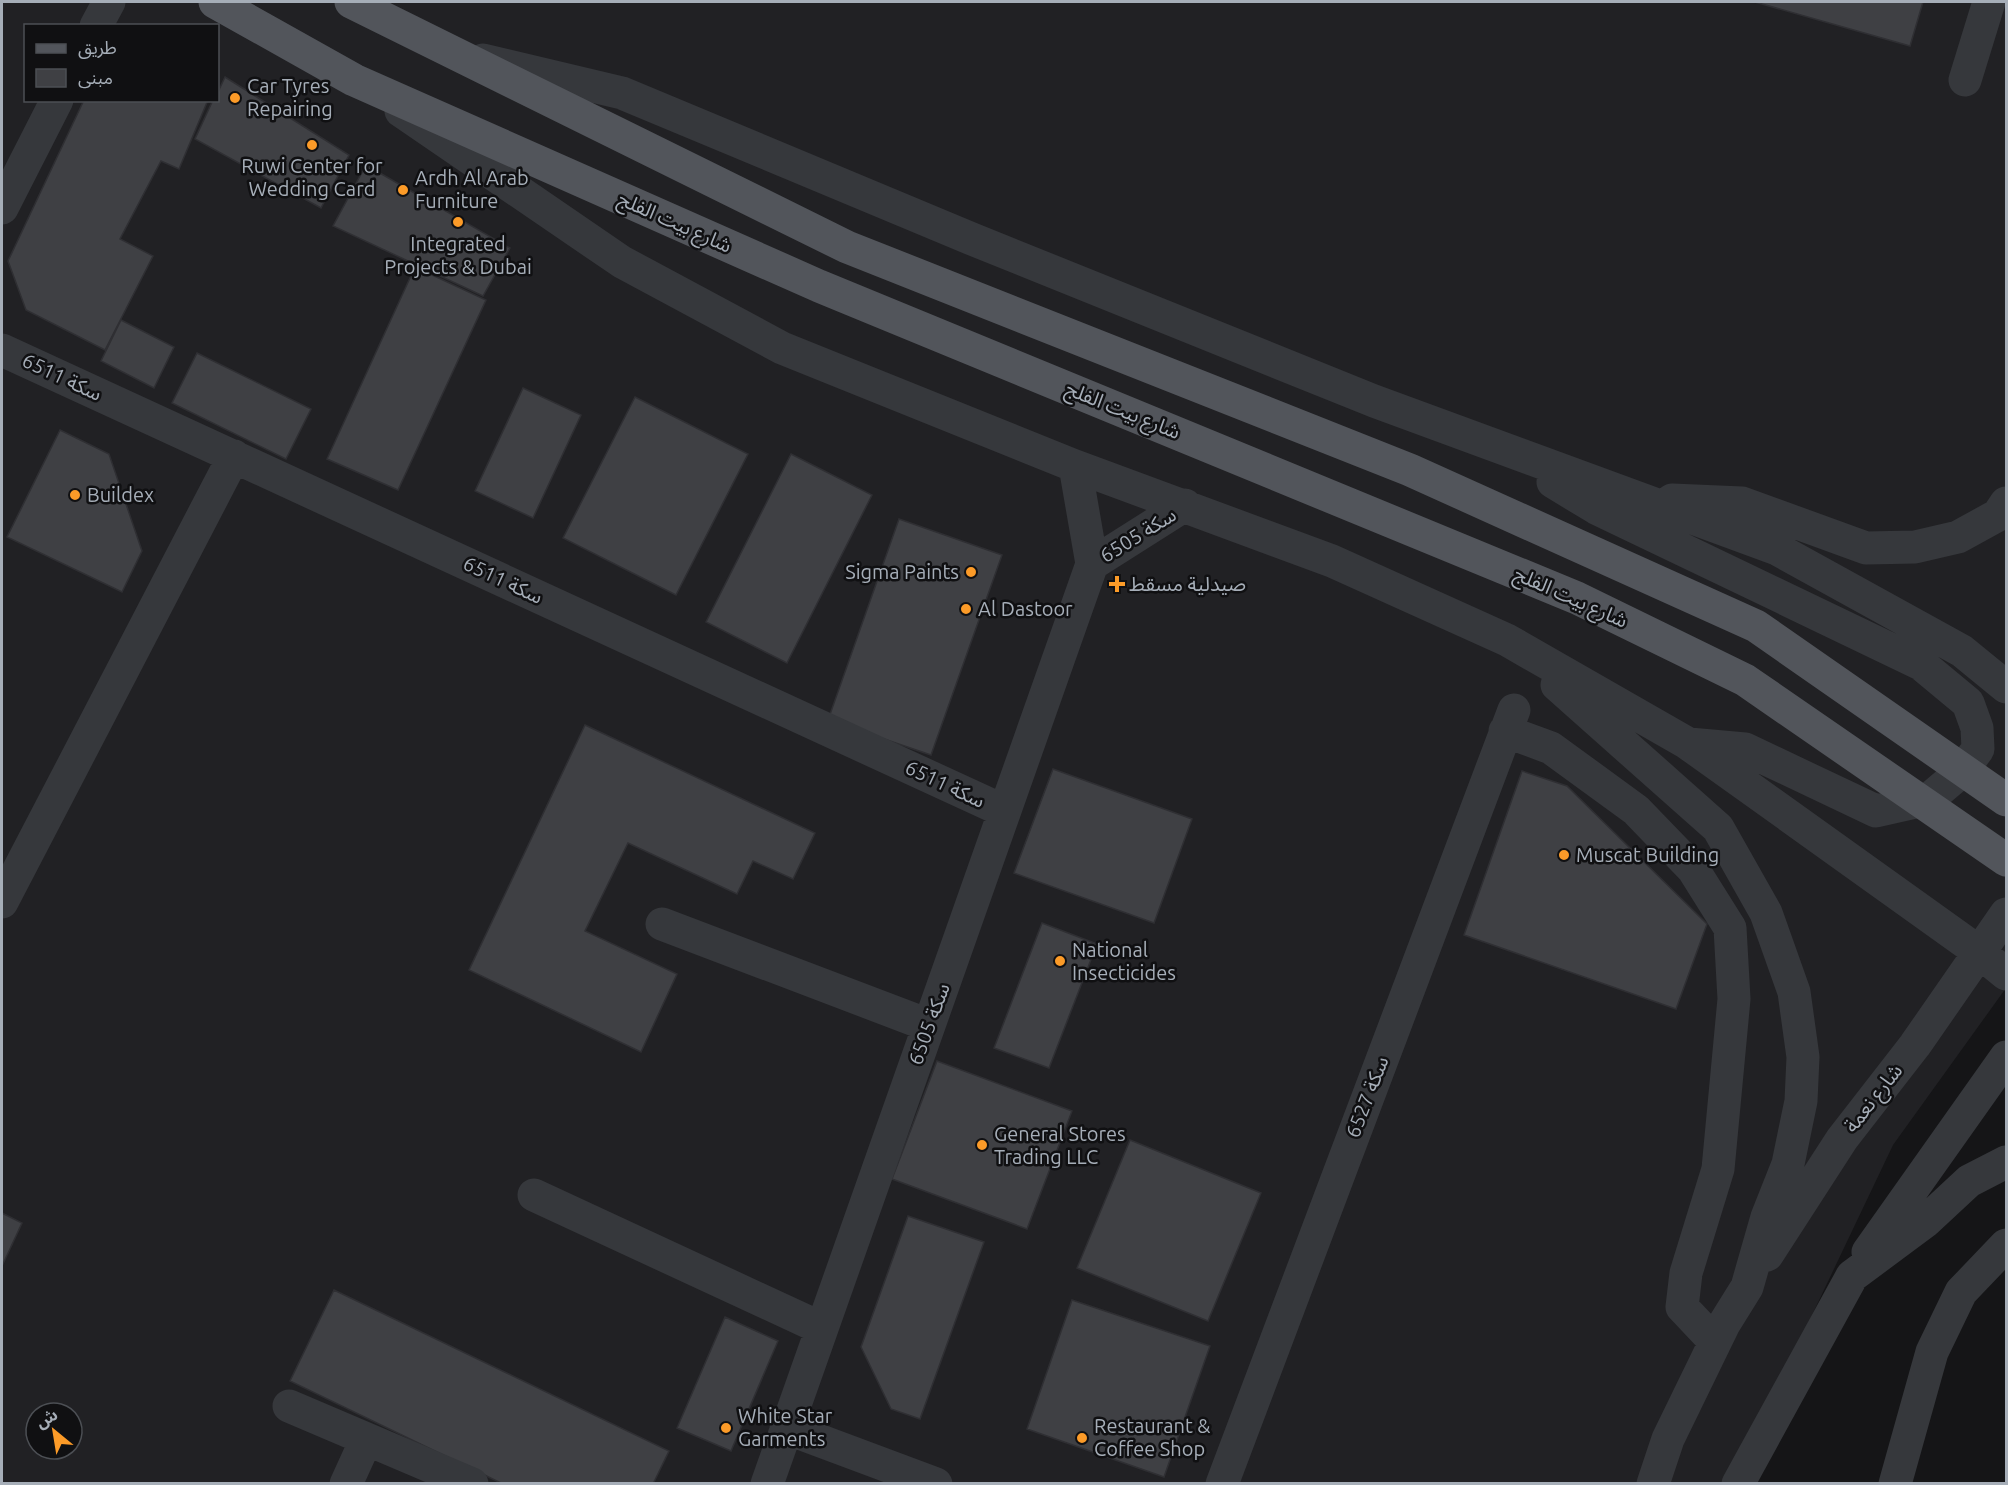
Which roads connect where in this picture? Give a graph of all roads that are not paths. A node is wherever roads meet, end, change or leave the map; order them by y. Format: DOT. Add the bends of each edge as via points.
graph roads {
  1 [pos="109,2"];
  2 [pos="215,2"];
  3 [pos="351,2"];
  4 [pos="1989,2"];
  5 [pos="97,24"];
  6 [pos="446,51"];
  7 [pos="354,80"];
  8 [pos="1965,80"];
  9 [pos="56,102"];
  10 [pos="2,208"];
  11 [pos="2,350"];
  12 [pos="1500,448"];
  13 [pos="234,456"];
  14 [pos="1074,466"];
  15 [pos="1641,498"];
  16 [pos="2007,503"];
  17 [pos="1185,505"];
  18 [pos="1092,564"];
  19 [pos="1507,640"];
  20 [pos="2007,687"];
  21 [pos="1687,743"];
  22 [pos="2007,800"];
  23 [pos="1004,811"];
  24 [pos="2007,860"];
  25 [pos="2,902"];
  26 [pos="2007,914"];
  27 [pos="662,924"];
  28 [pos="1979,952"];
  29 [pos="2007,974"];
  30 [pos="928,1025"];
  31 [pos="2007,1057"];
  32 [pos="2007,1162"];
  33 [pos="534,1196"];
  34 [pos="2007,1245"];
  35 [pos="1852,1276"];
  36 [pos="1747,1287"];
  37 [pos="821,1328"];
  38 [pos="1715,1342"];
  39 [pos="289,1406"];
  40 [pos="786,1428"];
  41 [pos="366,1440"];
  42 [pos="346,1484"];
  43 [pos="472,1484"];
  44 [pos="767,1484"];
  45 [pos="936,1484"];
  46 [pos="1222,1484"];
  47 [pos="1653,1484"];
  48 [pos="1738,1484"];
  49 [pos="1895,1484"];
  1 -- 5 [label="street"];
  2 -- 7 [label="main road, شارع بيت الفلج"];
  3 -- 6 [label="main road"];
  4 -- 8 [label="street"];
  6 -- 12 [label="street" via="622,93 994,248"];
  6 -- 22 [label="main road" via="847,247 1410,470 1756,626"];
  7 -- 14 [label="street" via="622,262 782,348"];
  7 -- 24 [label="main road, شارع بيت الفلج" via="819,286 1577,598 1745,680"];
  9 -- 10 [label="street"];
  11 -- 13 [label="street, سكة 6511"];
  12 -- 15 [label="street"];
  12 -- 21 [label="street" via="1596,508 1921,664 1968,703 1977,728 1978,749 1962,771 1929,798 1876,811 1745,749"];
  13 -- 23 [label="street, سكة 6511"];
  13 -- 25 [label="street"];
  14 -- 17 [label="street"];
  14 -- 18 [label="street, سكة 6505"];
  15 -- 16 [label="street" via="1742,503 1866,548 1915,548 1958,537 1998,515"];
  15 -- 20 [label="street" via="1777,549 1962,651"];
  17 -- 18 [label="street, سكة 6505"];
  17 -- 19 [label="street" via="1332,561"];
  18 -- 23 [label="street, سكة 6505"];
  19 -- 21 [label="street"];
  19 -- 36 [label="street" via="1718,828 1766,913 1794,992 1803,1057 1801,1101 1788,1164 1767,1217"];
  21 -- 28 [label="street"];
  23 -- 30 [label="street, سكة 6505"];
  26 -- 28 [label="street, شارع نعمة"];
  27 -- 30 [label="street"];
  28 -- 29 [label="street"];
  28 -- 36 [label="street, شارع نعمة" via="1915,1045 1842,1139"];
  30 -- 37 [label="street, سكة 6505"];
  31 -- 35 [label="street"];
  32 -- 35 [label="street" via="1969,1182 1926,1221"];
  33 -- 37 [label="street"];
  34 -- 49 [label="street" via="1961,1292 1932,1352"];
  35 -- 48 [label="street"];
  36 -- 38 [label="street"];
  37 -- 40 [label="street, سكة 6505"];
  38 -- 46 [label="street, سكة 6527" via="1682,1307 1686,1273 1718,1169 1734,999 1730,928 1693,868 1636,810 1510,720"];
  38 -- 47 [label="street" via="1668,1439"];
  39 -- 41 [label="street"];
  40 -- 44 [label="street, سكة 6505"];
  40 -- 45 [label="street"];
  41 -- 42 [label="street"];
  41 -- 43 [label="street"];
}
